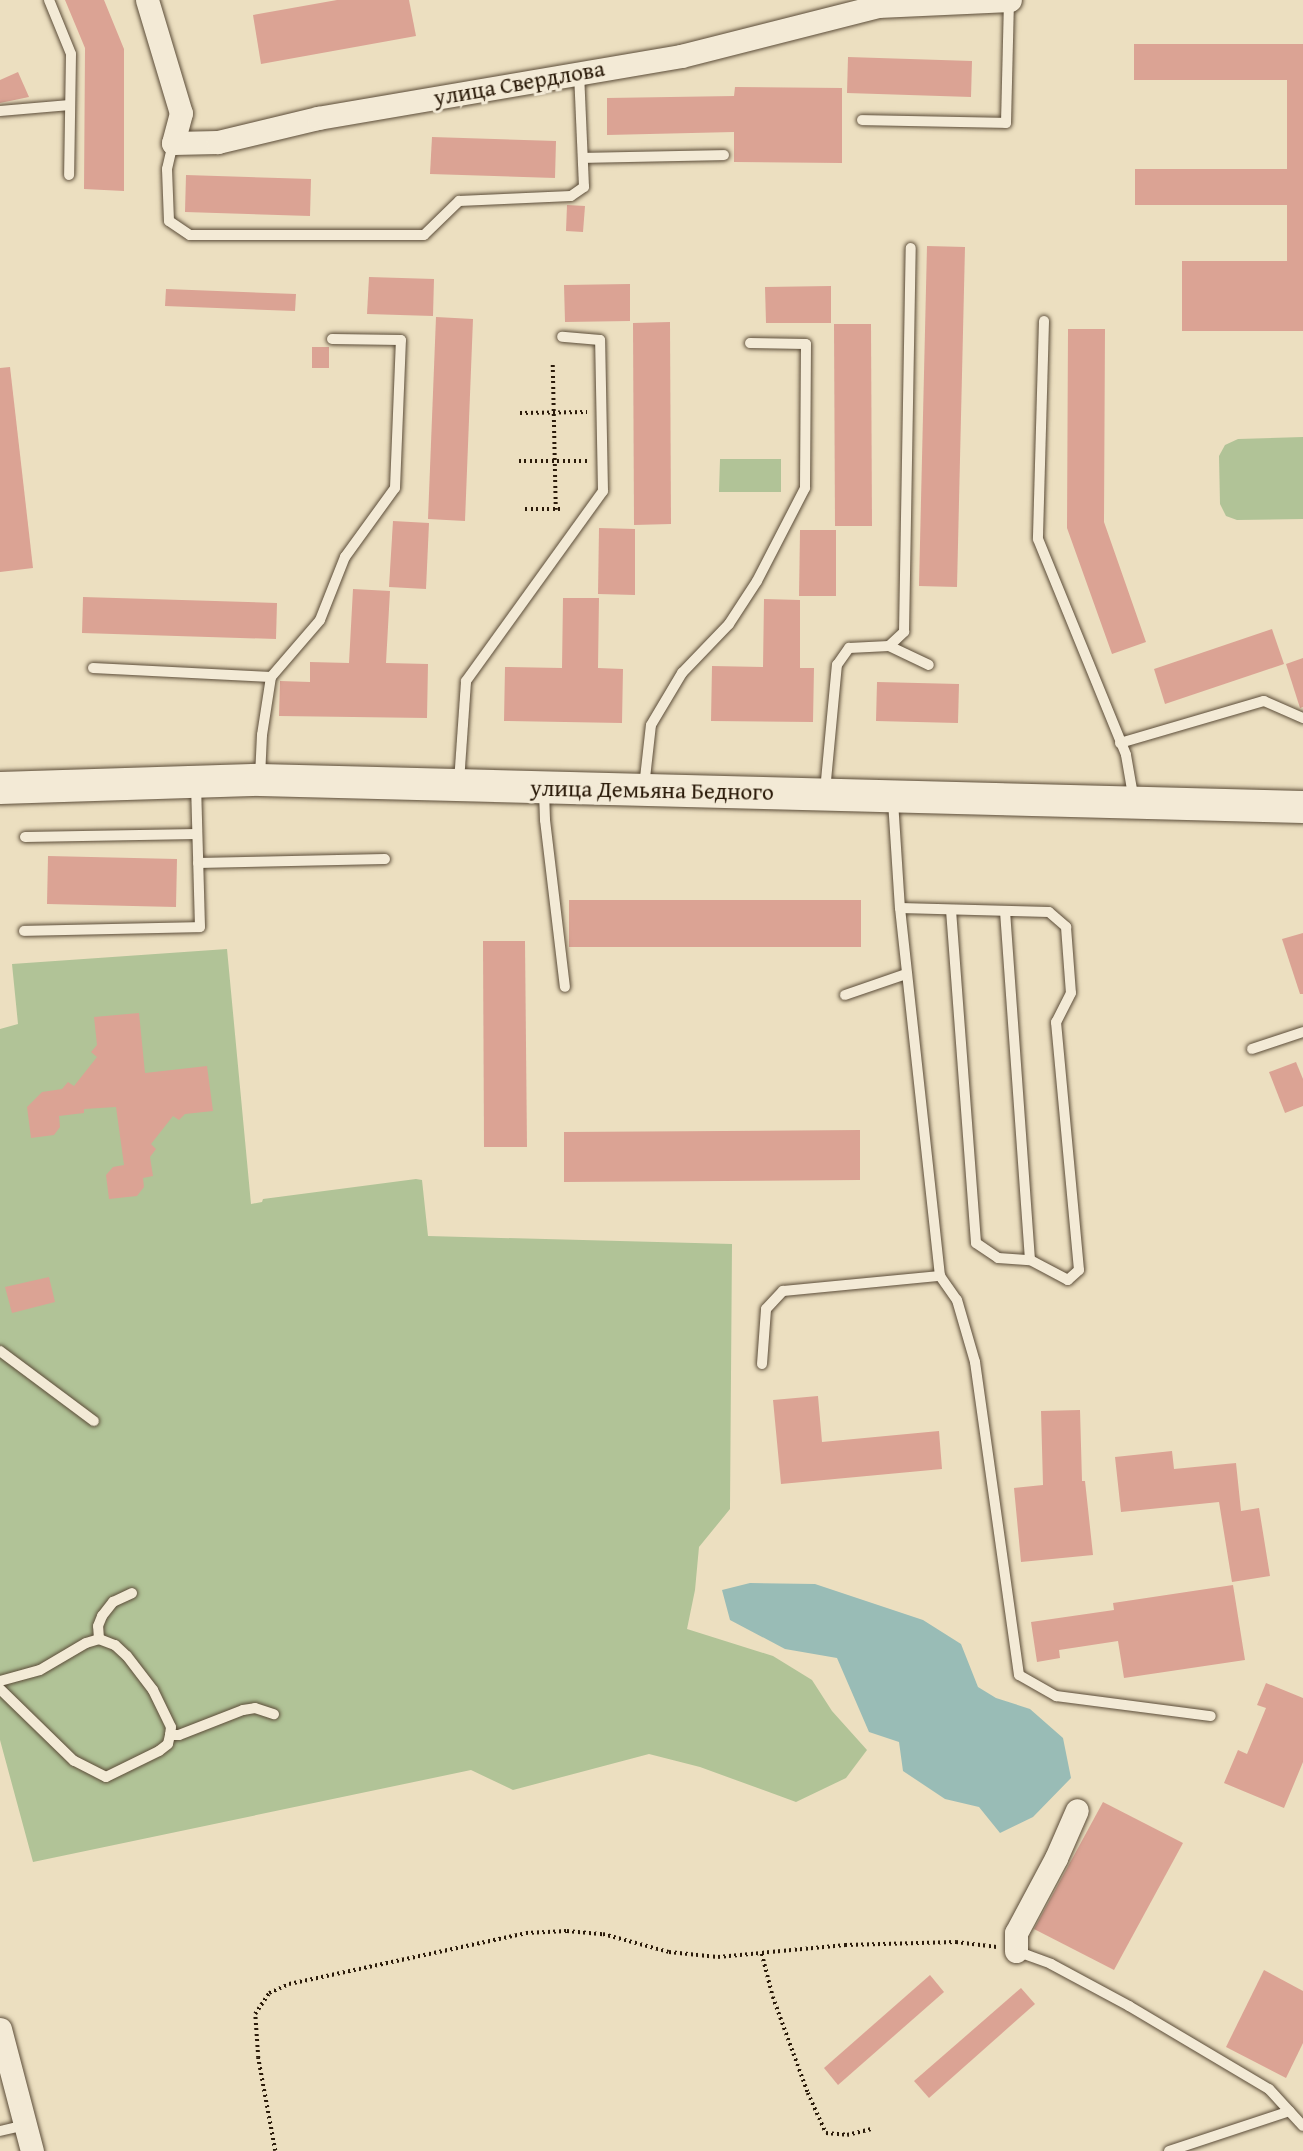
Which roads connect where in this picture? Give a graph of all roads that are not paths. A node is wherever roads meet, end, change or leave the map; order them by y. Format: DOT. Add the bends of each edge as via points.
graph roads {
  1 [pos="49,0"];
  2 [pos="147,0"];
  3 [pos="1009,1"];
  4 [pos="579,73"];
  5 [pos="70,105"];
  6 [pos="0,111"];
  7 [pos="862,120"];
  8 [pos="173,143"];
  9 [pos="724,155"];
  10 [pos="584,158"];
  11 [pos="69,175"];
  12 [pos="911,248"];
  13 [pos="1044,321"];
  14 [pos="562,337"];
  15 [pos="332,339"];
  16 [pos="750,343"];
  17 [pos="889,646"];
  18 [pos="929,665"];
  19 [pos="93,668"];
  20 [pos="271,677"];
  21 [pos="1303,718"];
  22 [pos="1121,743"];
  23 [pos="260,780"];
  24 [pos="196,782"];
  25 [pos="459,785"];
  26 [pos="544,787"];
  27 [pos="0,788"];
  28 [pos="644,789"];
  29 [pos="825,794"];
  30 [pos="892,794"];
  31 [pos="1134,802"];
  32 [pos="1303,807"];
  33 [pos="197,834"];
  34 [pos="24,837"];
  35 [pos="386,859"];
  36 [pos="198,863"];
  37 [pos="900,908"];
  38 [pos="951,910"];
  39 [pos="1005,911"];
  40 [pos="24,931"];
  41 [pos="906,974"];
  42 [pos="565,987"];
  43 [pos="845,995"];
  44 [pos="1303,1032"];
  45 [pos="1252,1049"];
  46 [pos="1030,1260"];
  47 [pos="940,1276"];
  48 [pos="0,1351"];
  49 [pos="762,1364"];
  50 [pos="94,1421"];
  51 [pos="132,1593"];
  52 [pos="99,1639"];
  53 [pos="0,1681"];
  54 [pos="0,1689"];
  55 [pos="274,1714"];
  56 [pos="1211,1716"];
  57 [pos="170,1735"];
  58 [pos="1077,1810"];
  59 [pos="1016,1951"];
  60 [pos="0,2029"];
  61 [pos="1290,2111"];
  62 [pos="27,2125"];
  63 [pos="1303,2126"];
  64 [pos="0,2132"];
  65 [pos="32,2151"];
  66 [pos="1169,2151"];
  1 -- 5 [label="lane" via="71,54"];
  2 -- 8 [label="street" via="181,113"];
  3 -- 4 [label="street, улица Свердлова" via="878,6 681,56"];
  3 -- 7 [label="lane" via="1006,122"];
  4 -- 8 [label="street, улица Свердлова" via="318,117 218,142"];
  4 -- 10 [label="lane"];
  5 -- 6 [label="lane"];
  5 -- 11 [label="lane"];
  8 -- 10 [label="lane" via="167,169 169,221 190,235 424,235 459,201 571,197 584,187"];
  9 -- 10 [label="lane"];
  12 -- 17 [label="lane" via="904,632"];
  13 -- 22 [label="lane" via="1038,539"];
  14 -- 25 [label="lane" via="600,340 603,491 466,681"];
  15 -- 20 [label="lane" via="401,340 395,488 345,556 320,620"];
  16 -- 28 [label="lane" via="806,344 804,488 757,582 729,624 682,673 651,725"];
  17 -- 18 [label="lane"];
  17 -- 29 [label="lane" via="849,648 838,665"];
  19 -- 20 [label="lane"];
  20 -- 23 [label="lane"];
  21 -- 22 [label="lane" via="1264,701"];
  22 -- 31 [label="lane"];
  23 -- 24 [label="main road, улица Демьяна Бедного"];
  23 -- 25 [label="main road, улица Демьяна Бедного"];
  24 -- 27 [label="main road, улица Демьяна Бедного"];
  24 -- 33 [label="lane"];
  25 -- 26 [label="main road, улица Демьяна Бедного"];
  26 -- 28 [label="main road, улица Демьяна Бедного"];
  26 -- 42 [label="lane"];
  28 -- 29 [label="main road, улица Демьяна Бедного"];
  29 -- 30 [label="main road, улица Демьяна Бедного"];
  30 -- 31 [label="main road, улица Демьяна Бедного"];
  30 -- 37 [label="lane"];
  31 -- 32 [label="main road, улица Демьяна Бедного"];
  33 -- 34 [label="lane"];
  33 -- 36 [label="lane"];
  35 -- 36 [label="lane"];
  36 -- 40 [label="lane" via="200,927"];
  37 -- 38 [label="lane"];
  37 -- 41 [label="lane"];
  38 -- 39 [label="lane"];
  38 -- 46 [label="lane" via="976,1243 998,1258"];
  39 -- 46 [label="lane"];
  39 -- 46 [label="lane" via="1049,912 1066,927 1071,993 1056,1022 1079,1270 1068,1280"];
  41 -- 43 [label="lane"];
  41 -- 47 [label="lane"];
  44 -- 45 [label="lane"];
  47 -- 49 [label="lane" via="783,1291 766,1309"];
  47 -- 56 [label="lane" via="957,1300 975,1362 1019,1675 1056,1696"];
  48 -- 50 [label="lane"];
  51 -- 52 [label="lane" via="113,1602 102,1615"];
  52 -- 53 [label="lane" via="40,1670"];
  52 -- 57 [label="lane" via="127,1656 153,1689 171,1727"];
  54 -- 57 [label="lane" via="74,1760 106,1777 159,1751"];
  55 -- 57 [label="lane" via="256,1708"];
  58 -- 59 [label="street" via="1016,1933"];
  59 -- 61 [label="lane" via="1051,1964 1129,2006 1269,2089"];
  60 -- 62 [label="street"];
  61 -- 63 [label="lane"];
  61 -- 66 [label="lane"];
  62 -- 64 [label="lane"];
  62 -- 65 [label="street"];
}
